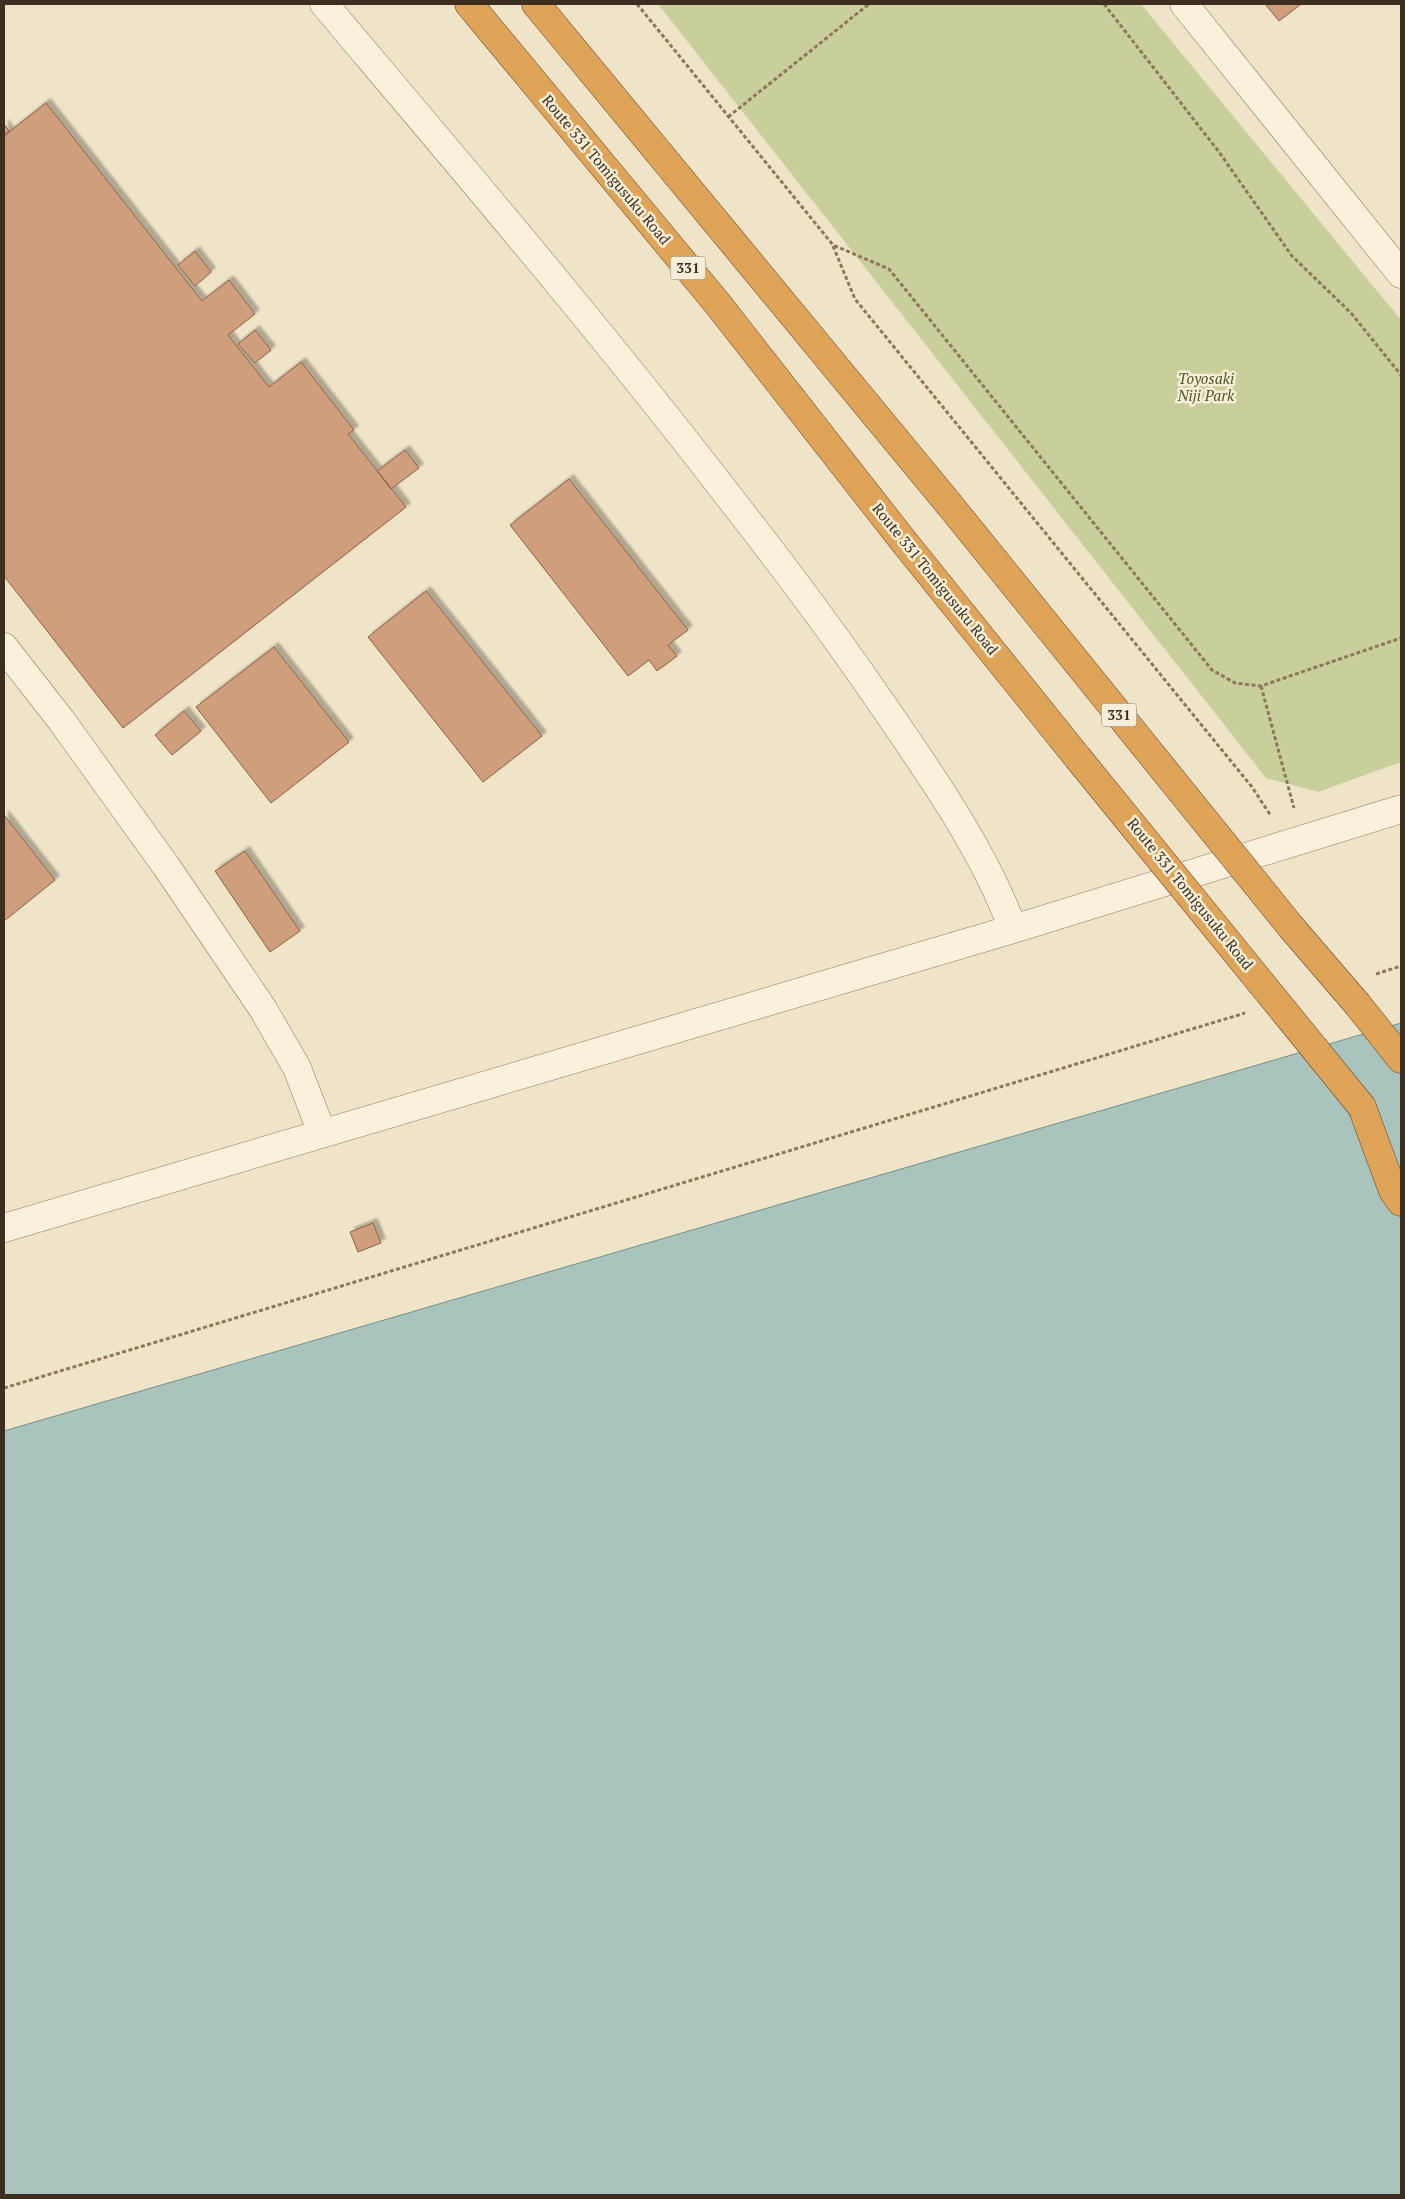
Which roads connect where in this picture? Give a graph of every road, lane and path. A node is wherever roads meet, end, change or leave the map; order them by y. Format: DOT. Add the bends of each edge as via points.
graph roads {
  1 [pos="324,4"];
  2 [pos="469,4"];
  3 [pos="536,4"];
  4 [pos="637,4"];
  5 [pos="869,4"];
  6 [pos="1104,4"];
  7 [pos="1184,4"];
  8 [pos="728,117"];
  9 [pos="833,245"];
  10 [pos="1401,274"];
  11 [pos="1401,375"];
  12 [pos="1401,638"];
  13 [pos="4,647"];
  14 [pos="1261,686"];
  15 [pos="1401,809"];
  16 [pos="1296,815"];
  17 [pos="1275,821"];
  18 [pos="1013,929"];
  19 [pos="1401,966"];
  20 [pos="1372,975"];
  21 [pos="1358,1005"];
  22 [pos="1248,1012"];
  23 [pos="1401,1038"];
  24 [pos="1401,1059"];
  25 [pos="1362,1107"];
  26 [pos="322,1134"];
  27 [pos="1401,1154"];
  28 [pos="1401,1202"];
  29 [pos="4,1228"];
  30 [pos="4,1388"];
  1 -- 18 [label="street" via="670,419 824,620 971,843"];
  2 -- 25 [label="highway, Route 331 Tomigusuku Road / 331, bridge" via="717,303 901,538"];
  3 -- 21 [label="highway, 331, bridge"];
  4 -- 8 [label="path"];
  5 -- 8 [label="path"];
  6 -- 11 [label="path" via="1219,152 1292,256 1352,313"];
  7 -- 10 [label="street"];
  8 -- 9 [label="path"];
  9 -- 14 [label="path" via="889,269 1212,670 1236,683"];
  9 -- 17 [label="path" via="855,298 1252,787"];
  12 -- 14 [label="path"];
  13 -- 26 [label="street" via="166,866 263,1009 297,1068"];
  14 -- 16 [label="path"];
  15 -- 18 [label="street"];
  18 -- 26 [label="street"];
  19 -- 20 [label="path"];
  21 -- 23 [label="highway"];
  21 -- 24 [label="highway, 331"];
  22 -- 30 [label="path"];
  25 -- 27 [label="highway, Route 331 Tomigusuku Road / 331"];
  25 -- 28 [label="highway" via="1393,1191"];
  26 -- 29 [label="street"];
}
